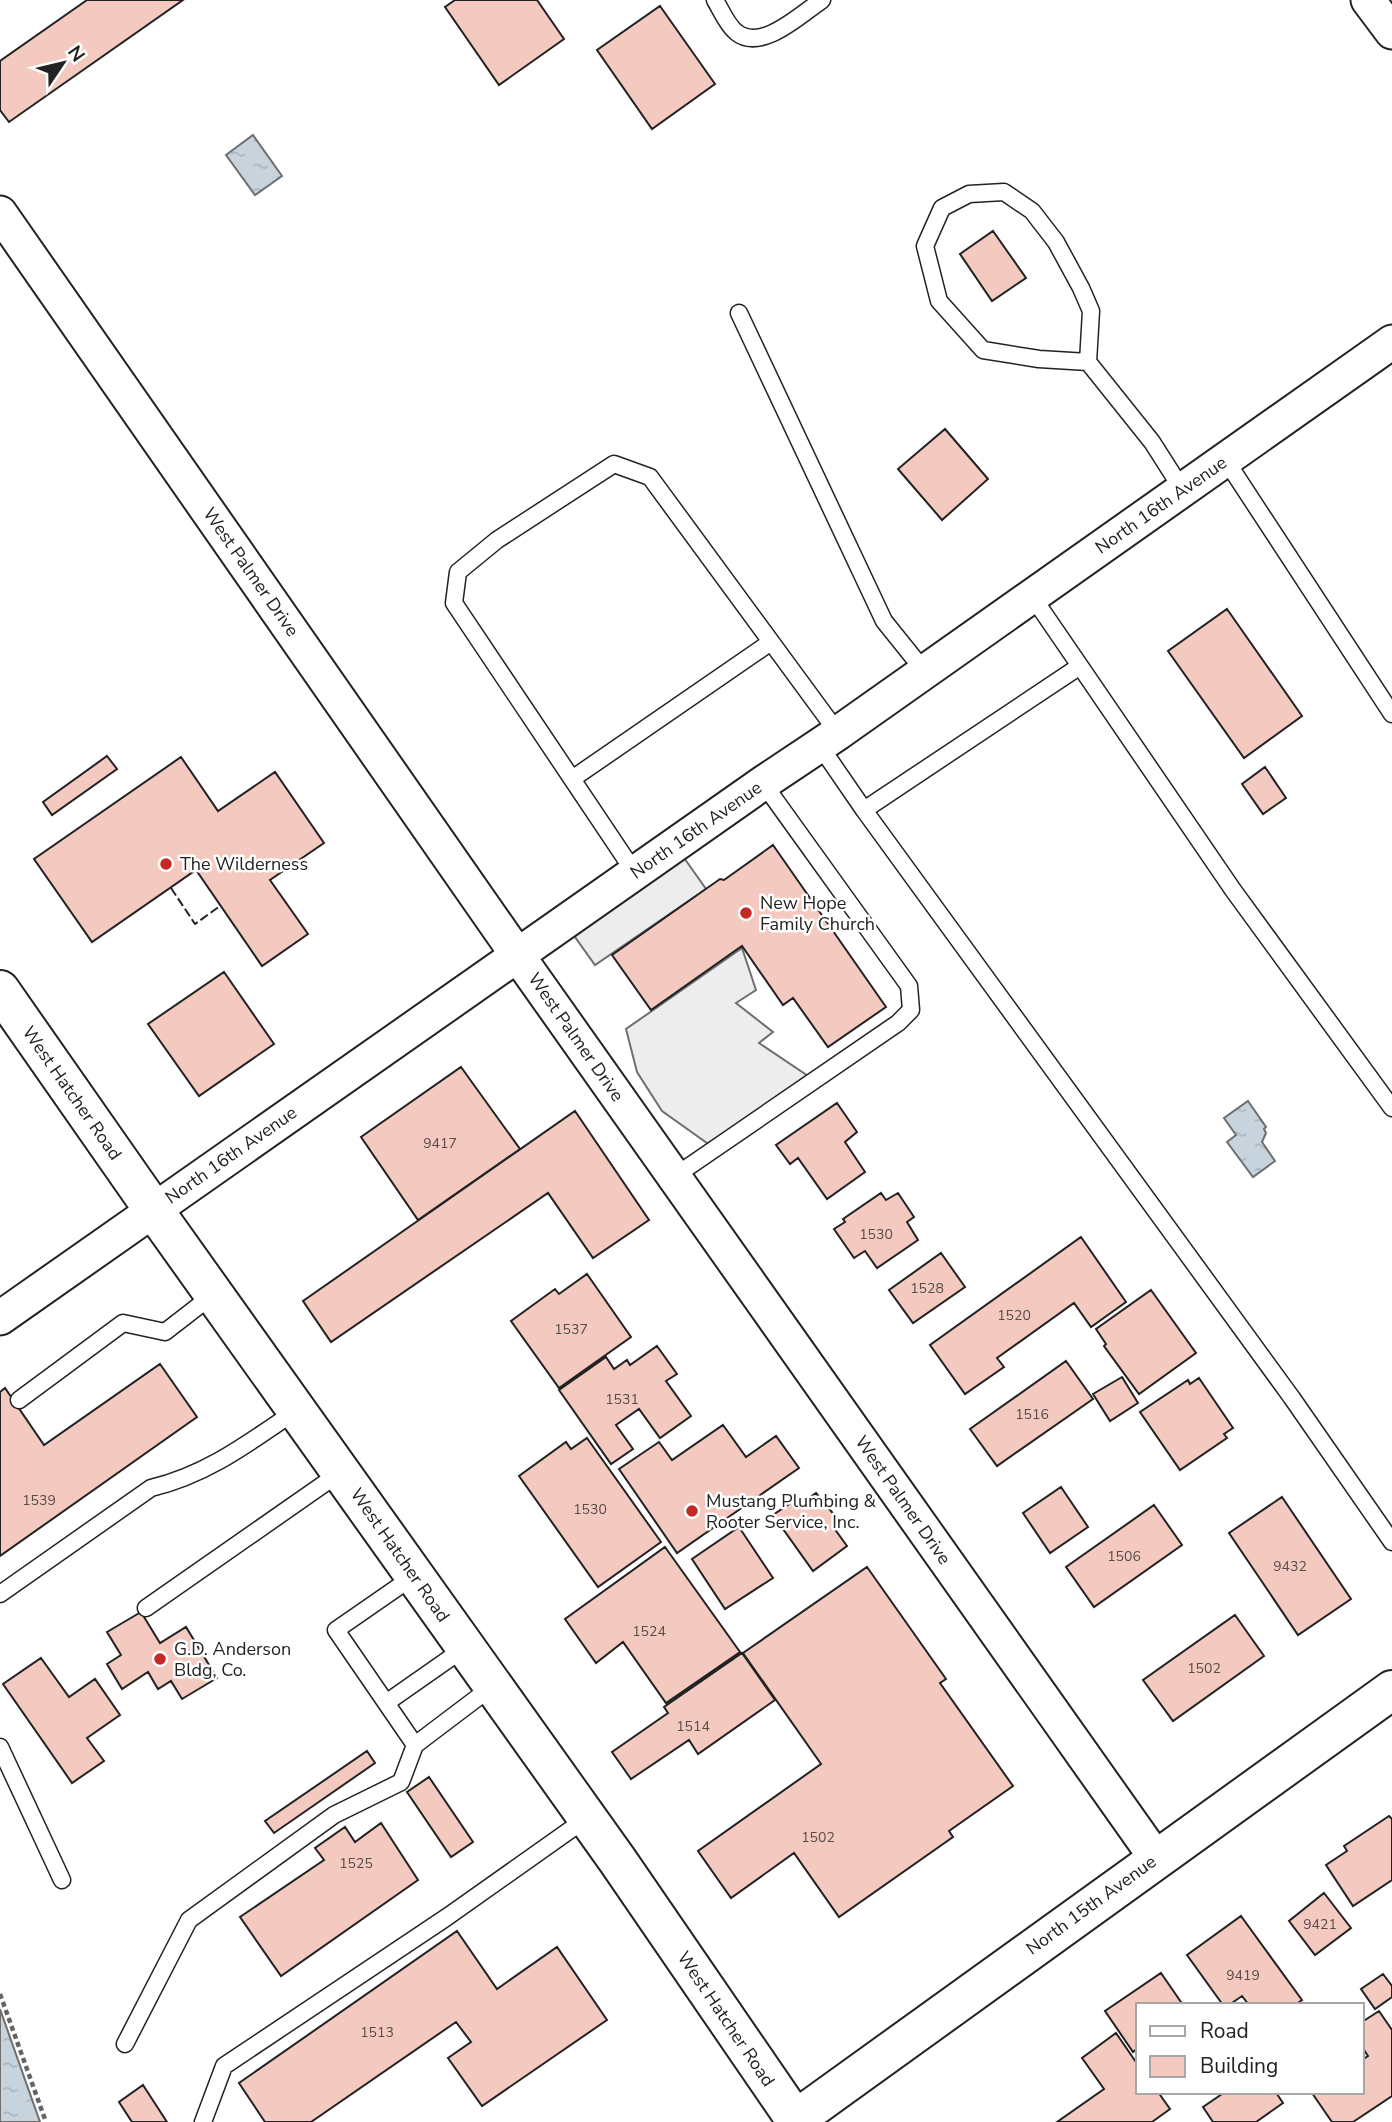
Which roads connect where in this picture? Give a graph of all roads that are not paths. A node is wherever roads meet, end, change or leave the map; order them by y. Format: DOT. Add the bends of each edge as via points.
graph roads {
  1 [pos="715,0"];
  2 [pos="822,0"];
  3 [pos="1368,0"];
  4 [pos="1392,32"];
  5 [pos="0,213"];
  6 [pos="738,313"];
  7 [pos="1392,342"];
  8 [pos="1088,362"];
  9 [pos="1225,459"];
  10 [pos="1182,489"];
  11 [pos="1032,596"];
  12 [pos="771,642"];
  13 [pos="1080,666"];
  14 [pos="925,672"];
  15 [pos="1392,714"];
  16 [pos="829,740"];
  17 [pos="572,779"];
  18 [pos="763,783"];
  19 [pos="864,810"];
  20 [pos="635,873"];
  21 [pos="519,956"];
  22 [pos="0,990"];
  23 [pos="1392,1108"];
  24 [pos="675,1175"];
  25 [pos="153,1209"];
  26 [pos="214,1294"];
  27 [pos="0,1318"];
  28 [pos="19,1400"];
  29 [pos="297,1410"];
  30 [pos="341,1472"];
  31 [pos="1392,1542"];
  32 [pos="414,1576"];
  33 [pos="0,1594"];
  34 [pos="146,1608"];
  35 [pos="466,1647"];
  36 [pos="493,1686"];
  37 [pos="1392,1690"];
  38 [pos="386,1703"];
  39 [pos="415,1745"];
  40 [pos="0,1747"];
  41 [pos="587,1818"];
  42 [pos="1156,1858"];
  43 [pos="62,1880"];
  44 [pos="125,2044"];
  45 [pos="795,2121"];
  46 [pos="203,2122"];
  1 -- 2 [label="lane" via="735,32 747,38 765,38"];
  3 -- 4 [label="street"];
  5 -- 21 [label="street, West Palmer Drive"];
  6 -- 14 [label="lane" via="884,621"];
  7 -- 9 [label="street, North 16th Avenue"];
  8 -- 8 [label="lane" via="1091,312 1082,288 1056,242 1031,211 1004,192 969,194 942,208 925,246 939,301 982,350"];
  8 -- 10 [label="lane"];
  9 -- 10 [label="street, North 16th Avenue"];
  9 -- 15 [label="lane"];
  10 -- 11 [label="street, North 16th Avenue"];
  11 -- 13 [label="lane"];
  11 -- 14 [label="street, North 16th Avenue"];
  12 -- 16 [label="lane"];
  12 -- 17 [label="lane"];
  12 -- 17 [label="lane" via="650,477 614,464 497,540 458,572 454,604"];
  13 -- 19 [label="lane"];
  13 -- 23 [label="lane" via="1233,890"];
  14 -- 16 [label="street, North 16th Avenue"];
  16 -- 18 [label="street, North 16th Avenue"];
  16 -- 19 [label="lane"];
  17 -- 20 [label="lane"];
  18 -- 20 [label="street, North 16th Avenue"];
  18 -- 24 [label="lane" via="909,986 911,1010"];
  19 -- 31 [label="lane"];
  20 -- 21 [label="street, North 16th Avenue"];
  21 -- 24 [label="street, West Palmer Drive"];
  21 -- 25 [label="street, North 16th Avenue"];
  22 -- 25 [label="street, West Hatcher Road"];
  24 -- 42 [label="street, West Palmer Drive"];
  25 -- 26 [label="street, West Hatcher Road"];
  25 -- 27 [label="street, North 16th Avenue"];
  26 -- 28 [label="lane" via="165,1332 123,1323"];
  26 -- 29 [label="street, West Hatcher Road"];
  29 -- 30 [label="street, West Hatcher Road"];
  29 -- 33 [label="lane" via="238,1451 180,1481 151,1488"];
  30 -- 32 [label="street, West Hatcher Road"];
  30 -- 34 [label="lane"];
  32 -- 35 [label="street, West Hatcher Road"];
  32 -- 38 [label="lane" via="336,1630"];
  35 -- 36 [label="street, West Hatcher Road"];
  35 -- 38 [label="lane"];
  36 -- 39 [label="lane"];
  36 -- 41 [label="street, West Hatcher Road"];
  37 -- 42 [label="street, North 15th Avenue"];
  38 -- 39 [label="lane"];
  39 -- 44 [label="lane" via="401,1782 334,1815 189,1920"];
  40 -- 43 [label="lane"];
  41 -- 45 [label="street, West Hatcher Road"];
  41 -- 46 [label="lane" via="224,2066"];
  42 -- 45 [label="street, North 15th Avenue"];
}
